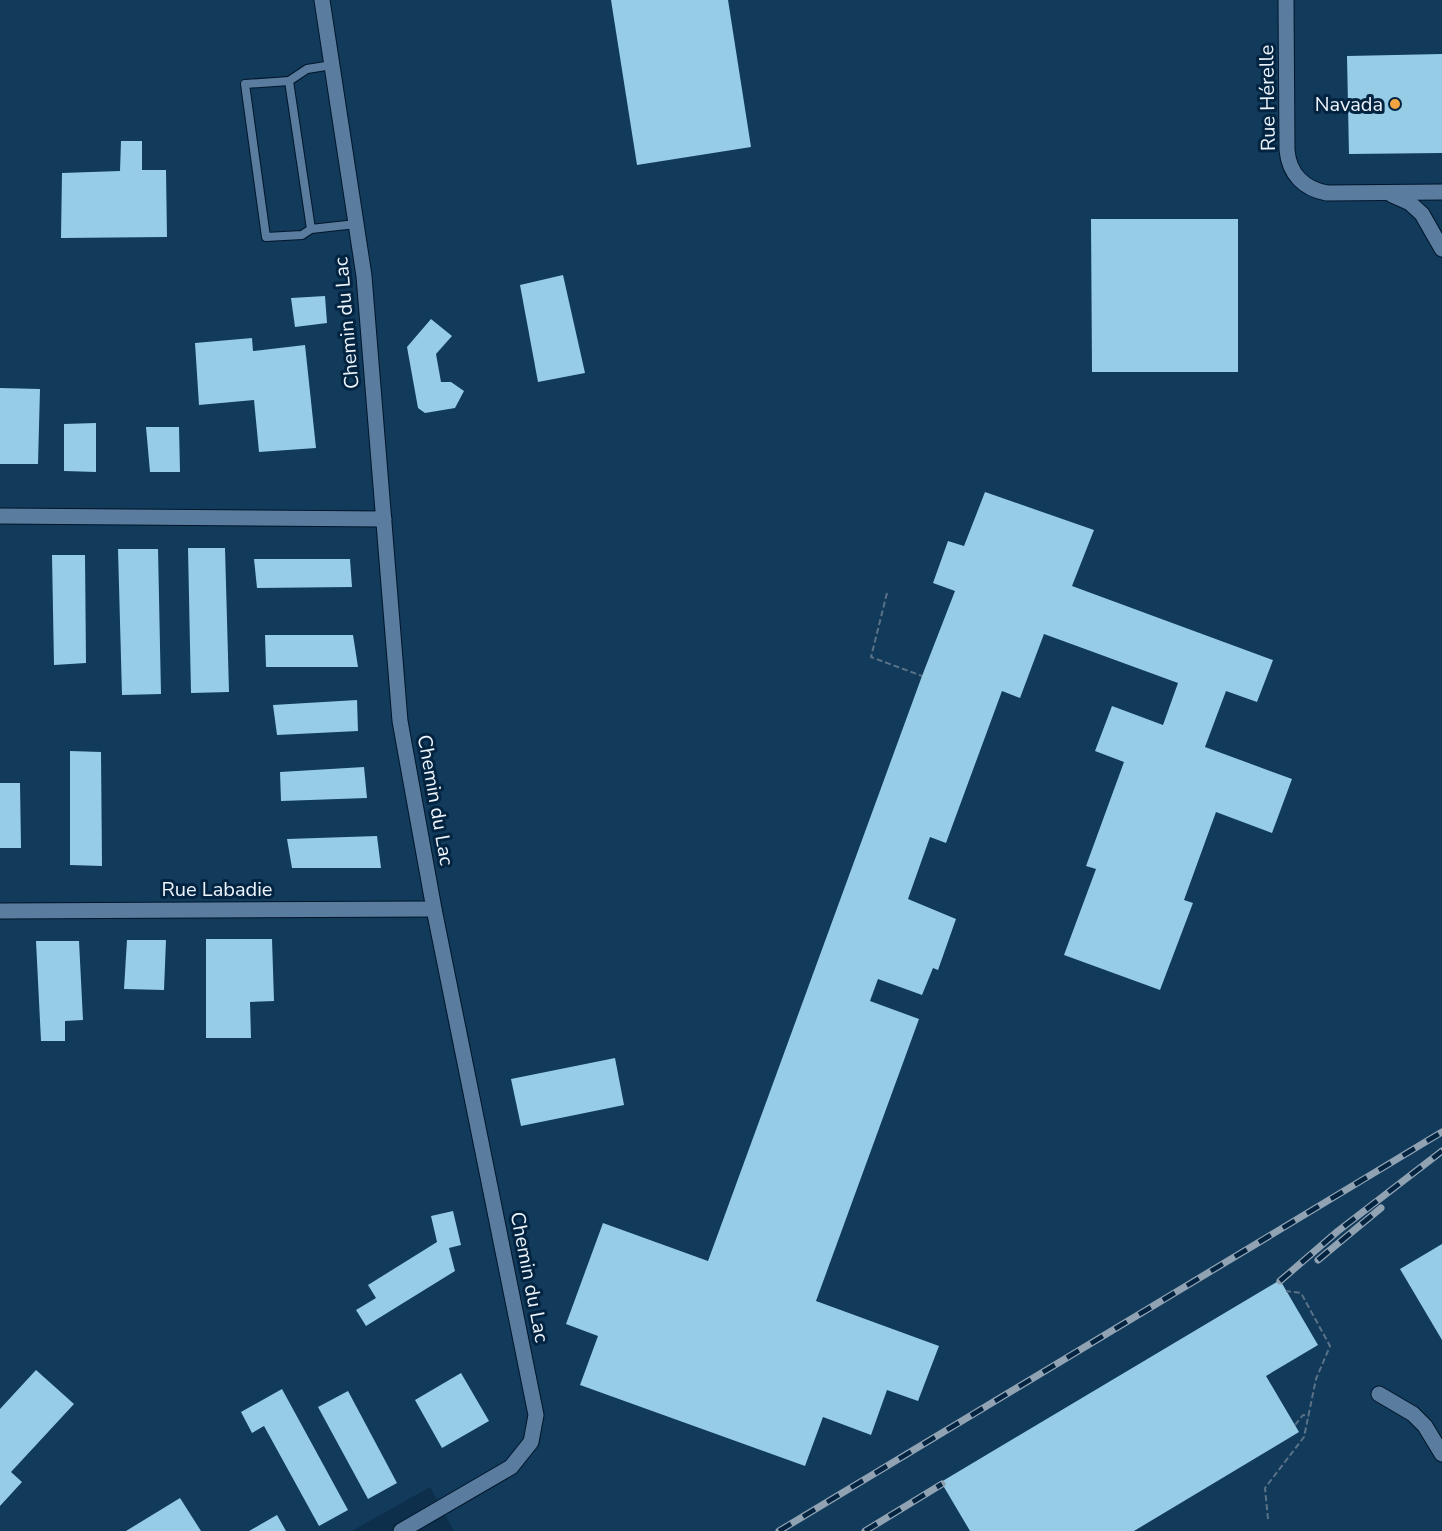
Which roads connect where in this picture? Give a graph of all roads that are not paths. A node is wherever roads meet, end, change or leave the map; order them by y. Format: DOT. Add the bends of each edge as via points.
graph roads {
  1 [pos="322,0"];
  2 [pos="1286,0"];
  3 [pos="332,65"];
  4 [pos="289,81"];
  5 [pos="1442,192"];
  6 [pos="1381,193"];
  7 [pos="356,224"];
  8 [pos="311,229"];
  9 [pos="1442,249"];
  10 [pos="0,516"];
  11 [pos="384,519"];
  12 [pos="434,909"];
  13 [pos="0,911"];
  14 [pos="1379,1394"];
  15 [pos="1442,1454"];
  16 [pos="401,1531"];
  1 -- 3 [label="street, Chemin du Lac"];
  2 -- 6 [label="street, Rue Hérelle" via="1287,150 1292,168 1303,183 1319,192"];
  3 -- 4 [label="lane" via="307,69"];
  3 -- 7 [label="street, Chemin du Lac"];
  4 -- 8 [label="lane"];
  4 -- 8 [label="lane" via="245,84 266,237 302,235"];
  5 -- 6 [label="street, Rue Hérelle"];
  6 -- 9 [label="street, Rue Hérelle" via="1401,198 1419,210"];
  7 -- 8 [label="lane"];
  7 -- 11 [label="street, Chemin du Lac" via="364,276"];
  10 -- 11 [label="street"];
  11 -- 12 [label="street, Chemin du Lac" via="400,722"];
  12 -- 13 [label="street, Rue Labadie"];
  12 -- 16 [label="street, Chemin du Lac" via="536,1415 531,1443 511,1467"];
  14 -- 15 [label="street" via="1413,1414"];
}
